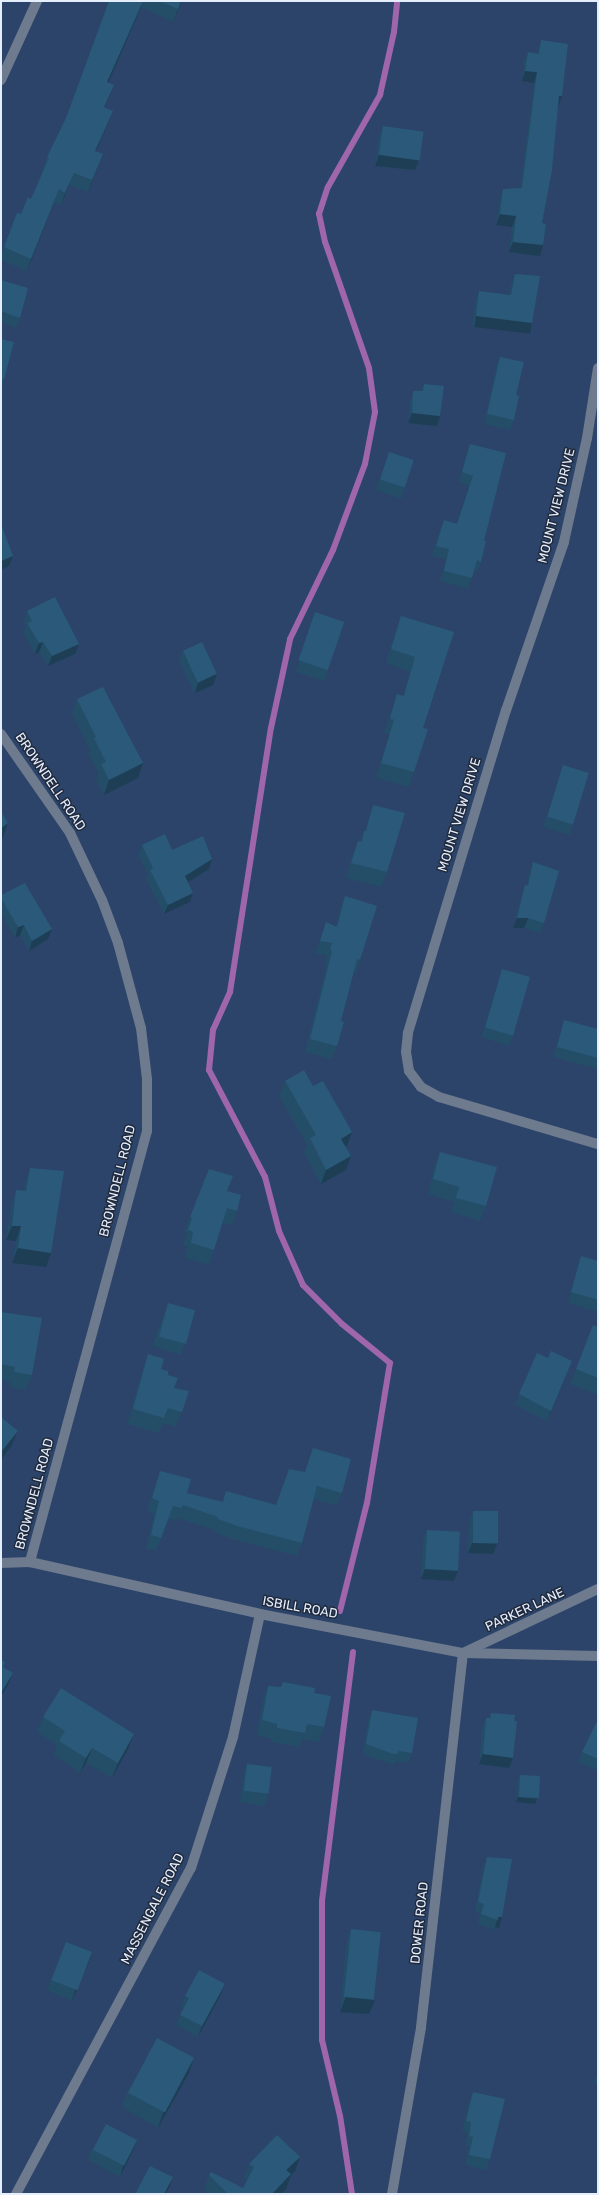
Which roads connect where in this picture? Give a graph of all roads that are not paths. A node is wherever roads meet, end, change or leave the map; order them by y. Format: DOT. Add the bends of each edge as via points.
graph roads {
  1 [pos="37,1"];
  2 [pos="1,80"];
  3 [pos="598,368"];
  4 [pos="1,734"];
  5 [pos="598,1144"];
  6 [pos="30,1562"];
  7 [pos="1,1563"];
  8 [pos="598,1589"];
  9 [pos="260,1614"];
  10 [pos="463,1653"];
  11 [pos="598,1656"];
  12 [pos="16,2194"];
  13 [pos="392,2194"];
  1 -- 2 [label="street"];
  3 -- 5 [label="street, MOUNT VIEW DRIVE" via="587,438 564,542 505,715 408,1033 406,1052 409,1071 421,1087 439,1097"];
  4 -- 6 [label="street, BROWNDELL ROAD" via="70,833 102,900 118,943 142,1028 147,1079 146,1131"];
  6 -- 7 [label="street, ISBILL ROAD"];
  6 -- 9 [label="street, ISBILL ROAD"];
  8 -- 10 [label="street, PARKER LANE"];
  9 -- 10 [label="street, ISBILL ROAD"];
  9 -- 12 [label="street, MASSENGALE ROAD" via="233,1737 191,1868"];
  10 -- 11 [label="street, ISBILL ROAD"];
  10 -- 13 [label="street, DOWER ROAD" via="421,2027"];
}
